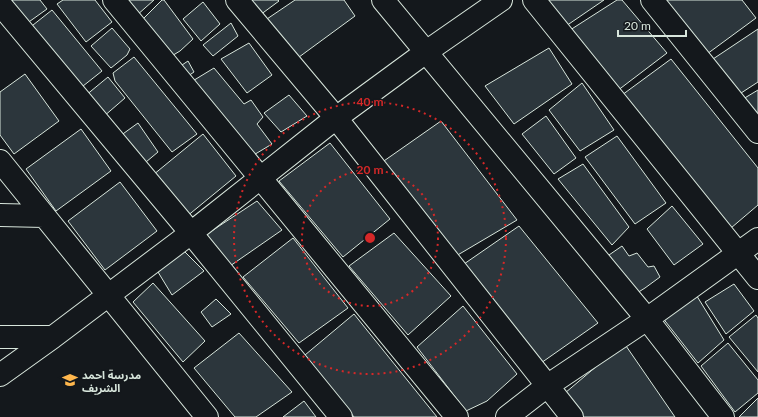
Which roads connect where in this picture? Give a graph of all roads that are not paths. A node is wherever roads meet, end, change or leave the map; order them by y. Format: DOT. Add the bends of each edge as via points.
graph roads {
  1 [pos="114,0"];
  2 [pos="237,0"];
  3 [pos="383,0"];
  4 [pos="501,0"];
  5 [pos="534,0"];
  6 [pos="652,0"];
  7 [pos="0,4"];
  8 [pos="426,52"];
  9 [pos="336,118"];
  10 [pos="758,132"];
  11 [pos="0,161"];
  12 [pos="261,177"];
  13 [pos="0,216"];
  14 [pos="44,216"];
  15 [pos="191,233"];
  16 [pos="758,239"];
  17 [pos="739,253"];
  18 [pos="758,278"];
  19 [pos="109,295"];
  20 [pos="647,319"];
  21 [pos="0,336"];
  22 [pos="53,337"];
  23 [pos="0,375"];
  24 [pos="547,386"];
  25 [pos="207,417"];
  26 [pos="341,417"];
  27 [pos="457,417"];
  28 [pos="507,417"];
  29 [pos="572,417"];
  30 [pos="722,417"];
  1 -- 12 [label="street"];
  2 -- 9 [label="street"];
  3 -- 8 [label="street"];
  4 -- 8 [label="street"];
  5 -- 17 [label="street"];
  6 -- 10 [label="street"];
  7 -- 15 [label="street"];
  8 -- 9 [label="street"];
  8 -- 20 [label="street"];
  9 -- 12 [label="street"];
  9 -- 24 [label="street"];
  11 -- 14 [label="street"];
  12 -- 15 [label="street"];
  12 -- 27 [label="street"];
  13 -- 14 [label="street"];
  14 -- 19 [label="street"];
  15 -- 19 [label="street"];
  15 -- 26 [label="street"];
  16 -- 17 [label="street"];
  17 -- 18 [label="street"];
  17 -- 20 [label="street"];
  19 -- 22 [label="street"];
  19 -- 25 [label="street"];
  20 -- 24 [label="street"];
  20 -- 30 [label="street"];
  21 -- 22 [label="street"];
  22 -- 23 [label="street"];
  24 -- 28 [label="street"];
  24 -- 29 [label="street"];
}
